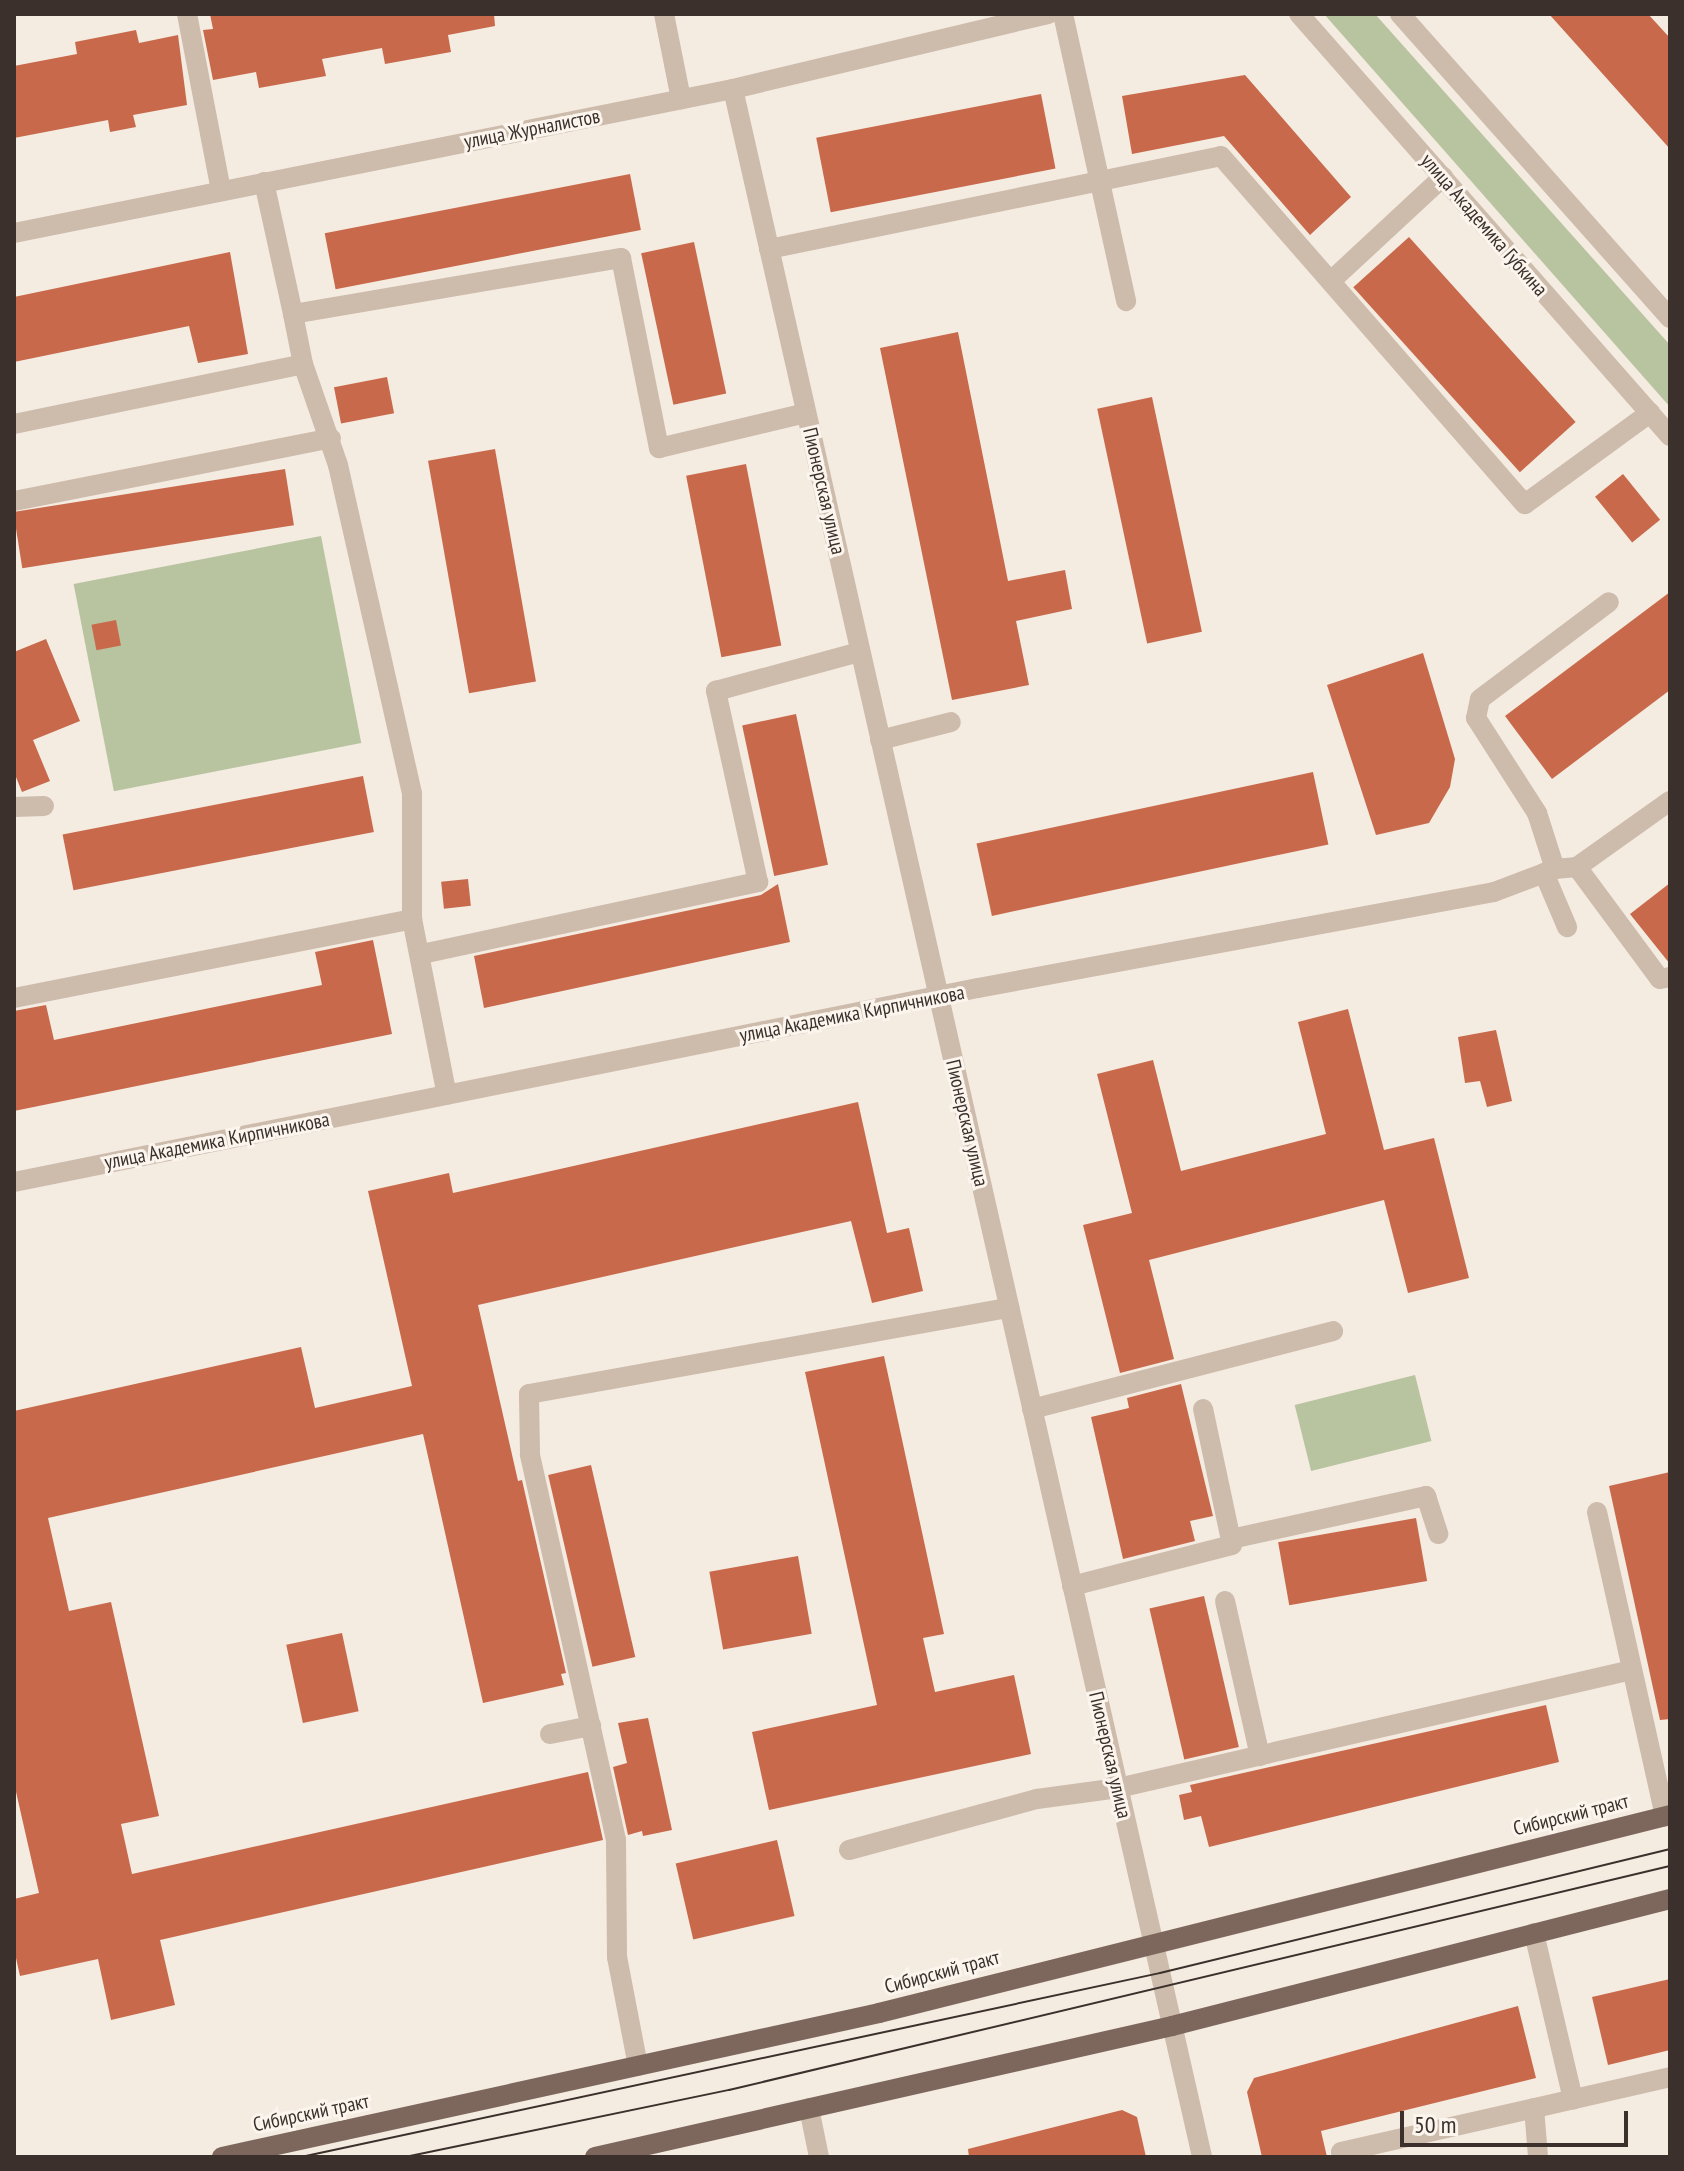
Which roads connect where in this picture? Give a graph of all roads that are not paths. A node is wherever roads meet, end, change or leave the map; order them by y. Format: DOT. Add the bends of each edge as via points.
graph roads {
  1 [pos="187,14"];
  2 [pos="664,14"];
  3 [pos="1048,14"];
  4 [pos="1063,14"];
  5 [pos="1299,14"];
  6 [pos="1411,18"];
  7 [pos="733,89"];
  8 [pos="681,99"];
  9 [pos="1443,177"];
  10 [pos="264,182"];
  11 [pos="1103,182"];
  12 [pos="221,191"];
  13 [pos="14,233"];
  14 [pos="769,249"];
  15 [pos="1331,281"];
  16 [pos="1126,301"];
  17 [pos="293,314"];
  18 [pos="1670,318"];
  19 [pos="303,364"];
  20 [pos="806,413"];
  21 [pos="1650,413"];
  22 [pos="14,424"];
  23 [pos="1670,436"];
  24 [pos="331,438"];
  25 [pos="14,501"];
  26 [pos="1609,602"];
  27 [pos="860,652"];
  28 [pos="951,722"];
  29 [pos="880,740"];
  30 [pos="1670,801"];
  31 [pos="44,806"];
  32 [pos="14,807"];
  33 [pos="1577,867"];
  34 [pos="1550,871"];
  35 [pos="412,919"];
  36 [pos="1567,927"];
  37 [pos="422,954"];
  38 [pos="1670,977"];
  39 [pos="939,996"];
  40 [pos="14,998"];
  41 [pos="447,1095"];
  42 [pos="14,1182"];
  43 [pos="1009,1308"];
  44 [pos="1333,1331"];
  45 [pos="1032,1409"];
  46 [pos="1203,1409"];
  47 [pos="1597,1512"];
  48 [pos="1438,1534"];
  49 [pos="1231,1539"];
  50 [pos="1072,1586"];
  51 [pos="1225,1601"];
  52 [pos="1632,1670"];
  53 [pos="591,1726"];
  54 [pos="550,1734"];
  55 [pos="1260,1756"];
  56 [pos="1118,1788"];
  57 [pos="1667,1816"];
  58 [pos="849,1850"];
  59 [pos="1670,1899"];
  60 [pos="1534,1933"];
  61 [pos="1153,1942"];
  62 [pos="1172,2026"];
  63 [pos="638,2066"];
  64 [pos="1670,2077"];
  65 [pos="1573,2099"];
  66 [pos="809,2108"];
  67 [pos="1534,2108"];
  68 [pos="222,2157"];
  69 [pos="595,2157"];
  70 [pos="819,2157"];
  71 [pos="1202,2157"];
  72 [pos="1343,2157"];
  73 [pos="1538,2157"];
  1 -- 12 [label="street"];
  2 -- 8 [label="street"];
  3 -- 7 [label="street, улица Журналистов"];
  4 -- 11 [label="street"];
  5 -- 9 [label="street, улица Академика Губкина"];
  6 -- 18 [label="street"];
  7 -- 8 [label="street, улица Журналистов"];
  7 -- 14 [label="street, Пионерская улица"];
  8 -- 10 [label="street, улица Журналистов"];
  9 -- 15 [label="street"];
  9 -- 21 [label="street, улица Академика Губкина"];
  10 -- 12 [label="street, улица Журналистов"];
  10 -- 17 [label="street"];
  11 -- 14 [label="street"];
  11 -- 15 [label="street" via="1221,156"];
  11 -- 16 [label="street"];
  12 -- 13 [label="street, улица Журналистов"];
  14 -- 20 [label="street, Пионерская улица"];
  15 -- 21 [label="street" via="1525,504"];
  17 -- 19 [label="street"];
  17 -- 20 [label="street" via="621,258 659,448"];
  19 -- 22 [label="street"];
  19 -- 24 [label="street"];
  20 -- 27 [label="street, Пионерская улица"];
  21 -- 23 [label="street, улица Академика Губкина"];
  24 -- 25 [label="street"];
  24 -- 35 [label="street" via="347,464 412,794"];
  26 -- 34 [label="street" via="1480,699 1476,718 1537,813"];
  27 -- 29 [label="street, Пионерская улица"];
  27 -- 37 [label="street" via="716,691 758,882"];
  28 -- 29 [label="street"];
  29 -- 39 [label="street, Пионерская улица"];
  30 -- 33 [label="street"];
  31 -- 32 [label="street"];
  33 -- 34 [label="street, улица Академика Кирпичникова"];
  33 -- 38 [label="street" via="1660,979"];
  34 -- 36 [label="street"];
  34 -- 39 [label="street, улица Академика Кирпичникова" via="1494,892"];
  35 -- 37 [label="street"];
  35 -- 40 [label="street"];
  37 -- 41 [label="street"];
  39 -- 41 [label="street, улица Академика Кирпичникова"];
  39 -- 43 [label="street, Пионерская улица"];
  41 -- 42 [label="street, улица Академика Кирпичникова"];
  43 -- 45 [label="street, Пионерская улица"];
  43 -- 53 [label="street" via="529,1394 530,1454"];
  44 -- 45 [label="street"];
  45 -- 50 [label="street, Пионерская улица"];
  46 -- 49 [label="street"];
  47 -- 52 [label="street"];
  48 -- 49 [label="street" via="1426,1496"];
  49 -- 50 [label="street" via="1232,1545"];
  50 -- 56 [label="street, Пионерская улица"];
  51 -- 55 [label="street"];
  52 -- 55 [label="street"];
  52 -- 57 [label="street"];
  53 -- 54 [label="street"];
  53 -- 63 [label="street" via="616,1840 617,1957"];
  55 -- 56 [label="street"];
  56 -- 58 [label="street" via="1037,1799"];
  56 -- 61 [label="street, Пионерская улица"];
  57 -- 61 [label="main road, Сибирский тракт"];
  59 -- 60 [label="main road"];
  60 -- 62 [label="main road"];
  60 -- 65 [label="street"];
  61 -- 62 [label="street, Пионерская улица"];
  61 -- 63 [label="main road, Сибирский тракт" via="879,2013"];
  62 -- 66 [label="main road"];
  62 -- 71 [label="street, Пионерская улица"];
  63 -- 68 [label="main road, Сибирский тракт"];
  64 -- 65 [label="street"];
  65 -- 67 [label="street"];
  66 -- 69 [label="main road"];
  66 -- 70 [label="street"];
  67 -- 72 [label="street" via="1341,2152"];
  67 -- 73 [label="street"];
}
